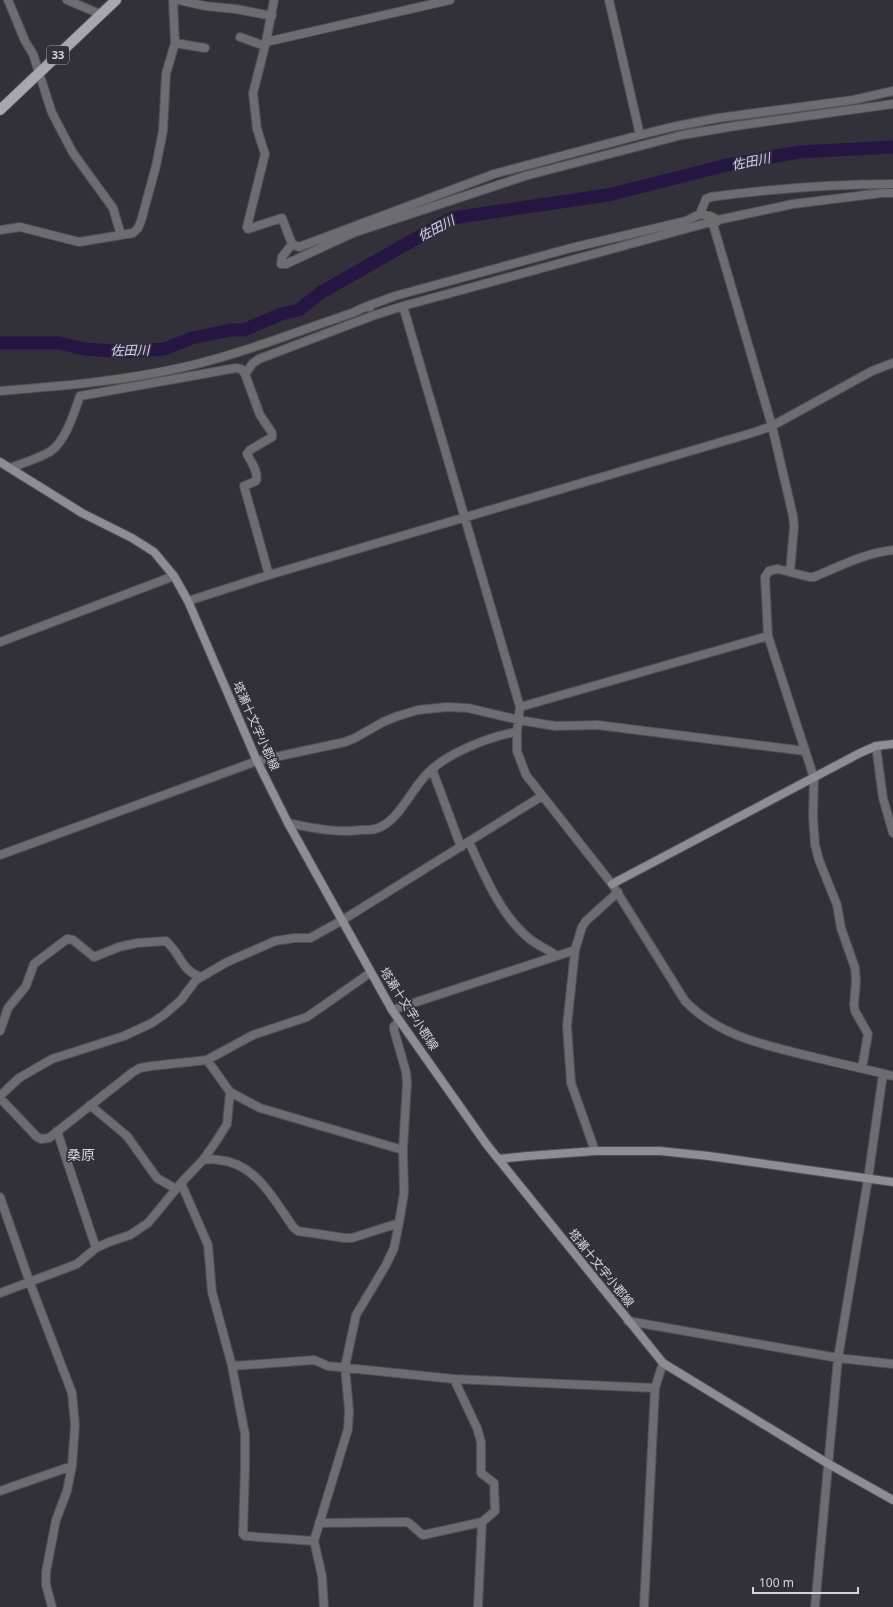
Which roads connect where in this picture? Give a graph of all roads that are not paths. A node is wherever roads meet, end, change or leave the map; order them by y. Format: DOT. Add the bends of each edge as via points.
graph roads {
  1 [pos="8,0"];
  2 [pos="67,0"];
  3 [pos="116,0"];
  4 [pos="173,0"];
  5 [pos="179,0"];
  6 [pos="274,0"];
  7 [pos="450,0"];
  8 [pos="609,0"];
  9 [pos="100,14"];
  10 [pos="272,16"];
  11 [pos="240,38"];
  12 [pos="175,43"];
  13 [pos="266,44"];
  14 [pos="205,48"];
  15 [pos="40,73"];
  16 [pos="893,91"];
  17 [pos="893,104"];
  18 [pos="0,110"];
  19 [pos="640,135"];
  20 [pos="893,184"];
  21 [pos="893,193"];
  22 [pos="700,214"];
  23 [pos="718,220"];
  24 [pos="0,230"];
  25 [pos="120,235"];
  26 [pos="292,244"];
  27 [pos="403,306"];
  28 [pos="366,307"];
  29 [pos="893,363"];
  30 [pos="245,374"];
  31 [pos="0,391"];
  32 [pos="772,426"];
  33 [pos="0,462"];
  34 [pos="10,468"];
  35 [pos="466,518"];
  36 [pos="893,550"];
  37 [pos="790,572"];
  38 [pos="269,575"];
  39 [pos="174,576"];
  40 [pos="188,601"];
  41 [pos="768,636"];
  42 [pos="0,642"];
  43 [pos="520,707"];
  44 [pos="519,720"];
  45 [pos="517,732"];
  46 [pos="893,744"];
  47 [pos="876,746"];
  48 [pos="805,751"];
  49 [pos="257,761"];
  50 [pos="432,769"];
  51 [pos="814,778"];
  52 [pos="542,796"];
  53 [pos="288,823"];
  54 [pos="893,833"];
  55 [pos="469,842"];
  56 [pos="461,847"];
  57 [pos="0,855"];
  58 [pos="612,884"];
  59 [pos="618,892"];
  60 [pos="341,921"];
  61 [pos="575,950"];
  62 [pos="557,956"];
  63 [pos="370,973"];
  64 [pos="200,977"];
  65 [pos="392,1010"];
  66 [pos="400,1021"];
  67 [pos="0,1031"];
  68 [pos="207,1060"];
  69 [pos="862,1068"];
  70 [pos="883,1074"];
  71 [pos="893,1076"];
  72 [pos="230,1092"];
  73 [pos="0,1097"];
  74 [pos="90,1104"];
  75 [pos="57,1131"];
  76 [pos="403,1150"];
  77 [pos="595,1151"];
  78 [pos="499,1159"];
  79 [pos="203,1160"];
  80 [pos="868,1179"];
  81 [pos="893,1182"];
  82 [pos="179,1186"];
  83 [pos="0,1197"];
  84 [pos="399,1223"];
  85 [pos="96,1248"];
  86 [pos="30,1283"];
  87 [pos="0,1293"];
  88 [pos="628,1321"];
  89 [pos="838,1358"];
  90 [pos="664,1363"];
  91 [pos="893,1364"];
  92 [pos="232,1366"];
  93 [pos="345,1367"];
  94 [pos="454,1379"];
  95 [pos="655,1388"];
  96 [pos="827,1463"];
  97 [pos="72,1466"];
  98 [pos="0,1491"];
  99 [pos="893,1500"];
  100 [pos="482,1522"];
  101 [pos="319,1523"];
  102 [pos="314,1541"];
  103 [pos="52,1607"];
  104 [pos="324,1607"];
  105 [pos="478,1607"];
  106 [pos="644,1607"];
  107 [pos="815,1607"];
  1 -- 15 [label="street"];
  2 -- 9 [label="street"];
  3 -- 9 [label="main road, 33"];
  4 -- 12 [label="street"];
  5 -- 10 [label="street"];
  6 -- 10 [label="street"];
  7 -- 13 [label="street"];
  8 -- 19 [label="street"];
  9 -- 15 [label="main road, 33"];
  10 -- 13 [label="street"];
  11 -- 13 [label="street"];
  12 -- 14 [label="street"];
  12 -- 25 [label="street" via="166,74 163,131 141,221 136,231"];
  13 -- 26 [label="street" via="253,93 257,129 265,154 247,227 248,229 282,218"];
  15 -- 18 [label="main road, 33"];
  15 -- 25 [label="street" via="52,113 73,153 113,208"];
  16 -- 19 [label="street" via="853,100 718,118"];
  17 -- 26 [label="street" via="682,135 525,176 353,233 281,264 282,257"];
  19 -- 26 [label="street" via="494,174 299,247"];
  20 -- 22 [label="street" via="794,188 711,198 704,201"];
  21 -- 23 [label="street" via="793,204"];
  22 -- 23 [label="street"];
  22 -- 28 [label="street" via="686,221 571,248 395,296"];
  23 -- 27 [label="street"];
  23 -- 32 [label="street" via="713,224"];
  24 -- 25 [label="street" via="20,227 79,242"];
  27 -- 28 [label="street"];
  27 -- 30 [label="street" via="258,359"];
  27 -- 35 [label="street"];
  28 -- 31 [label="street" via="231,355 183,367 96,383"];
  29 -- 32 [label="street" via="872,371"];
  30 -- 34 [label="street" via="236,368 80,396 72,420 50,451"];
  30 -- 38 [label="street" via="260,415 272,433 272,437 247,454 257,477 244,486"];
  32 -- 35 [label="street"];
  32 -- 37 [label="street" via="793,516"];
  33 -- 34 [label="main road, 塔瀬十文字小郡線"];
  34 -- 39 [label="main road, 塔瀬十文字小郡線" via="82,513 154,552"];
  35 -- 38 [label="street"];
  35 -- 43 [label="street"];
  36 -- 37 [label="street" via="864,556 814,577"];
  37 -- 41 [label="street" via="778,569 766,574"];
  38 -- 40 [label="street"];
  39 -- 40 [label="main road, 塔瀬十文字小郡線"];
  39 -- 42 [label="street"];
  40 -- 49 [label="main road, 塔瀬十文字小郡線"];
  41 -- 43 [label="street"];
  41 -- 48 [label="street"];
  43 -- 44 [label="street"];
  44 -- 45 [label="street"];
  44 -- 48 [label="street" via="555,726 597,725"];
  44 -- 49 [label="street" via="468,708 418,710 383,722 345,742"];
  45 -- 50 [label="street" via="489,738 443,760"];
  45 -- 52 [label="street" via="520,761 526,775"];
  46 -- 47 [label="main road"];
  47 -- 51 [label="main road" via="860,752"];
  47 -- 54 [label="street" via="883,798"];
  48 -- 51 [label="street"];
  49 -- 53 [label="main road, 塔瀬十文字小郡線"];
  49 -- 57 [label="street"];
  50 -- 53 [label="street" via="416,786 396,816 376,829 323,831"];
  50 -- 56 [label="street"];
  51 -- 58 [label="main road"];
  51 -- 69 [label="street" via="815,845 838,904 841,928 855,968 855,1010 868,1034"];
  52 -- 55 [label="street"];
  52 -- 58 [label="street"];
  53 -- 60 [label="main road, 塔瀬十文字小郡線"];
  55 -- 56 [label="street"];
  55 -- 62 [label="street" via="490,887 511,920 530,939"];
  56 -- 60 [label="street"];
  58 -- 59 [label="street"];
  59 -- 61 [label="street" via="586,921"];
  59 -- 69 [label="street" via="685,1001 712,1024 759,1044"];
  60 -- 63 [label="main road, 塔瀬十文字小郡線"];
  60 -- 64 [label="street" via="310,938 285,939 261,946"];
  61 -- 62 [label="street"];
  61 -- 77 [label="street" via="567,1026 571,1084"];
  62 -- 65 [label="street"];
  63 -- 65 [label="main road, 塔瀬十文字小郡線"];
  63 -- 68 [label="street" via="307,1017 253,1035"];
  64 -- 67 [label="street" via="188,970 166,941 137,943 94,957 73,940 64,940 34,964 26,986 8,1008"];
  64 -- 73 [label="street" via="181,1000 152,1023 124,1036 52,1058 19,1078"];
  65 -- 66 [label="main road, 塔瀬十文字小郡線"];
  66 -- 76 [label="street" via="394,1026 394,1030 407,1083"];
  66 -- 78 [label="main road, 塔瀬十文字小郡線"];
  68 -- 72 [label="street"];
  68 -- 74 [label="street" via="140,1068"];
  69 -- 70 [label="street"];
  70 -- 71 [label="street"];
  70 -- 80 [label="street"];
  72 -- 76 [label="street" via="260,1108"];
  72 -- 79 [label="street" via="227,1124"];
  73 -- 75 [label="street" via="37,1137 45,1139"];
  74 -- 75 [label="street"];
  74 -- 82 [label="street" via="127,1136 157,1178"];
  75 -- 85 [label="street"];
  76 -- 84 [label="street" via="404,1193"];
  77 -- 78 [label="main road"];
  77 -- 80 [label="main road" via="660,1151 709,1156"];
  78 -- 88 [label="main road, 塔瀬十文字小郡線"];
  79 -- 82 [label="street"];
  79 -- 84 [label="street" via="224,1160 249,1171 261,1181 298,1230 352,1238"];
  80 -- 81 [label="main road"];
  80 -- 89 [label="street"];
  82 -- 85 [label="street" via="142,1228"];
  82 -- 92 [label="street" via="208,1245 212,1292"];
  83 -- 86 [label="street"];
  84 -- 93 [label="street" via="394,1248 356,1315"];
  85 -- 86 [label="street" via="77,1264"];
  86 -- 87 [label="street"];
  86 -- 97 [label="street" via="72,1393 75,1425"];
  88 -- 89 [label="street"];
  88 -- 90 [label="main road, 塔瀬十文字小郡線"];
  89 -- 91 [label="street"];
  89 -- 96 [label="street"];
  90 -- 95 [label="street"];
  90 -- 96 [label="main road, 塔瀬十文字小郡線"];
  92 -- 93 [label="street" via="314,1360 328,1366"];
  92 -- 102 [label="street" via="245,1434 243,1534"];
  93 -- 94 [label="street"];
  93 -- 101 [label="street" via="348,1429"];
  94 -- 95 [label="street"];
  94 -- 100 [label="street" via="477,1428 481,1442 481,1473 494,1483 495,1511"];
  95 -- 106 [label="street"];
  96 -- 99 [label="main road, 塔瀬十文字小郡線"];
  96 -- 107 [label="street"];
  97 -- 98 [label="street"];
  97 -- 103 [label="street" via="67,1491 56,1520 46,1572 46,1585"];
  100 -- 101 [label="street" via="423,1534 407,1522"];
  100 -- 105 [label="street"];
  101 -- 102 [label="street"];
  102 -- 104 [label="street" via="322,1576"];
}
